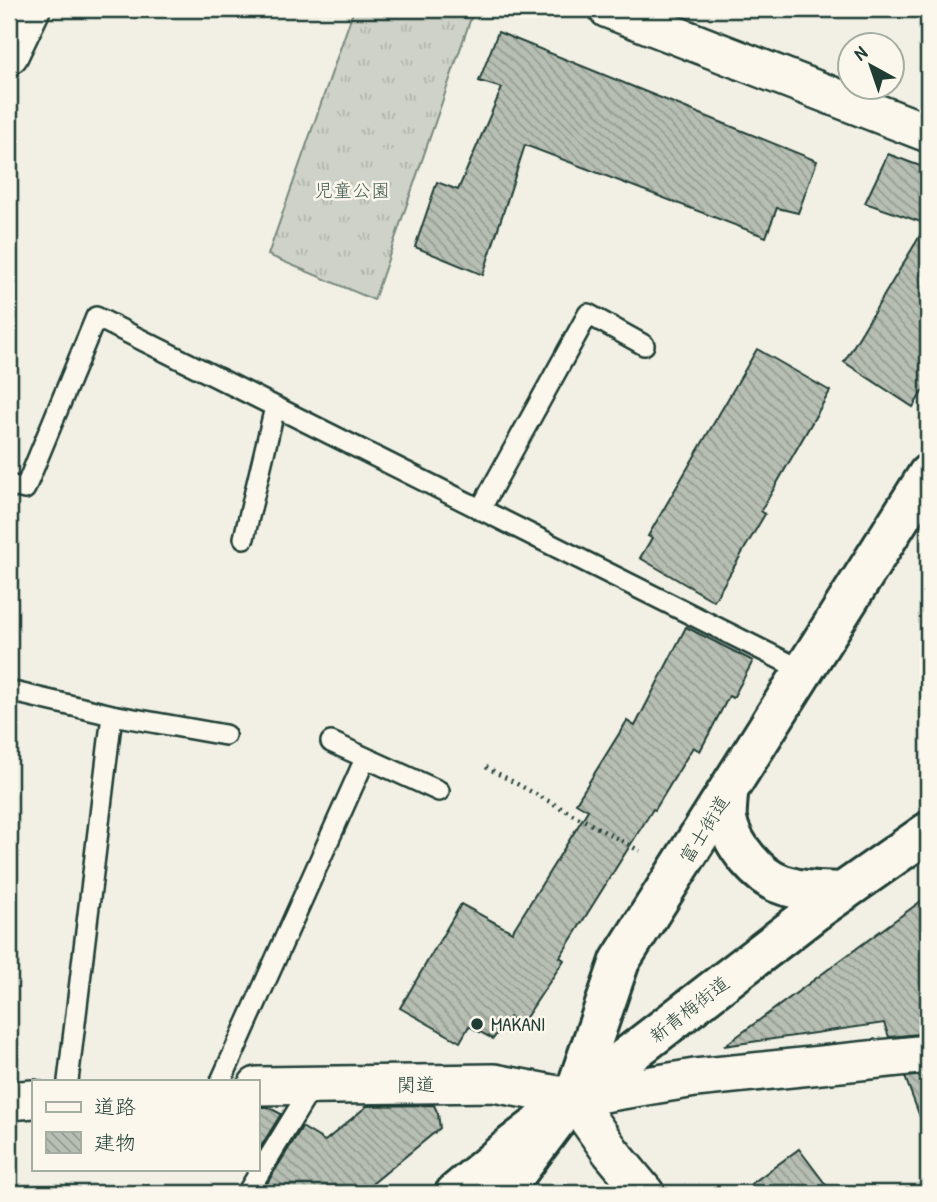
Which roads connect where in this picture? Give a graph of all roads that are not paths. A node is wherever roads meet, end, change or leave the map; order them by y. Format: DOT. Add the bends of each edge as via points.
graph roads {
  1 [pos="31,9"];
  2 [pos="608,9"];
  3 [pos="9,55"];
  4 [pos="928,133"];
  5 [pos="644,345"];
  6 [pos="275,407"];
  7 [pos="928,474"];
  8 [pos="9,485"];
  9 [pos="480,510"];
  10 [pos="244,538"];
  11 [pos="804,671"];
  12 [pos="9,691"];
  13 [pos="112,715"];
  14 [pos="225,735"];
  15 [pos="331,742"];
  16 [pos="365,759"];
  17 [pos="439,791"];
  18 [pos="728,792"];
  19 [pos="928,832"];
  20 [pos="843,892"];
  21 [pos="928,1054"];
  22 [pos="68,1080"];
  23 [pos="221,1080"];
  24 [pos="313,1085"];
  25 [pos="259,1086"];
  26 [pos="573,1098"];
  27 [pos="32,1099"];
  28 [pos="9,1101"];
  29 [pos="247,1193"];
  30 [pos="455,1193"];
  31 [pos="502,1193"];
  32 [pos="645,1193"];
  1 -- 3 [label="street"];
  2 -- 4 [label="street"];
  5 -- 9 [label="lane" via="588,314"];
  6 -- 8 [label="lane" via="96,317 25,489"];
  6 -- 9 [label="lane"];
  6 -- 10 [label="lane"];
  7 -- 11 [label="main road, 富士街道"];
  9 -- 11 [label="lane"];
  11 -- 18 [label="main road, 富士街道"];
  12 -- 13 [label="lane"];
  13 -- 14 [label="lane"];
  13 -- 22 [label="lane"];
  15 -- 16 [label="lane"];
  16 -- 17 [label="lane"];
  16 -- 23 [label="lane"];
  18 -- 20 [label="main road" via="727,820 739,848 754,866 780,885"];
  18 -- 26 [label="main road, 富士街道" via="620,961"];
  19 -- 20 [label="main road, 新青梅街道"];
  20 -- 26 [label="main road, 新青梅街道"];
  21 -- 26 [label="street" via="695,1077"];
  24 -- 25 [label="street, 関道"];
  24 -- 26 [label="street, 関道" via="495,1083"];
  24 -- 29 [label="lane"];
  26 -- 30 [label="main road, 新青梅街道"];
  26 -- 31 [label="main road, 富士街道"];
  26 -- 32 [label="street"];
  27 -- 28 [label="street"];
}
